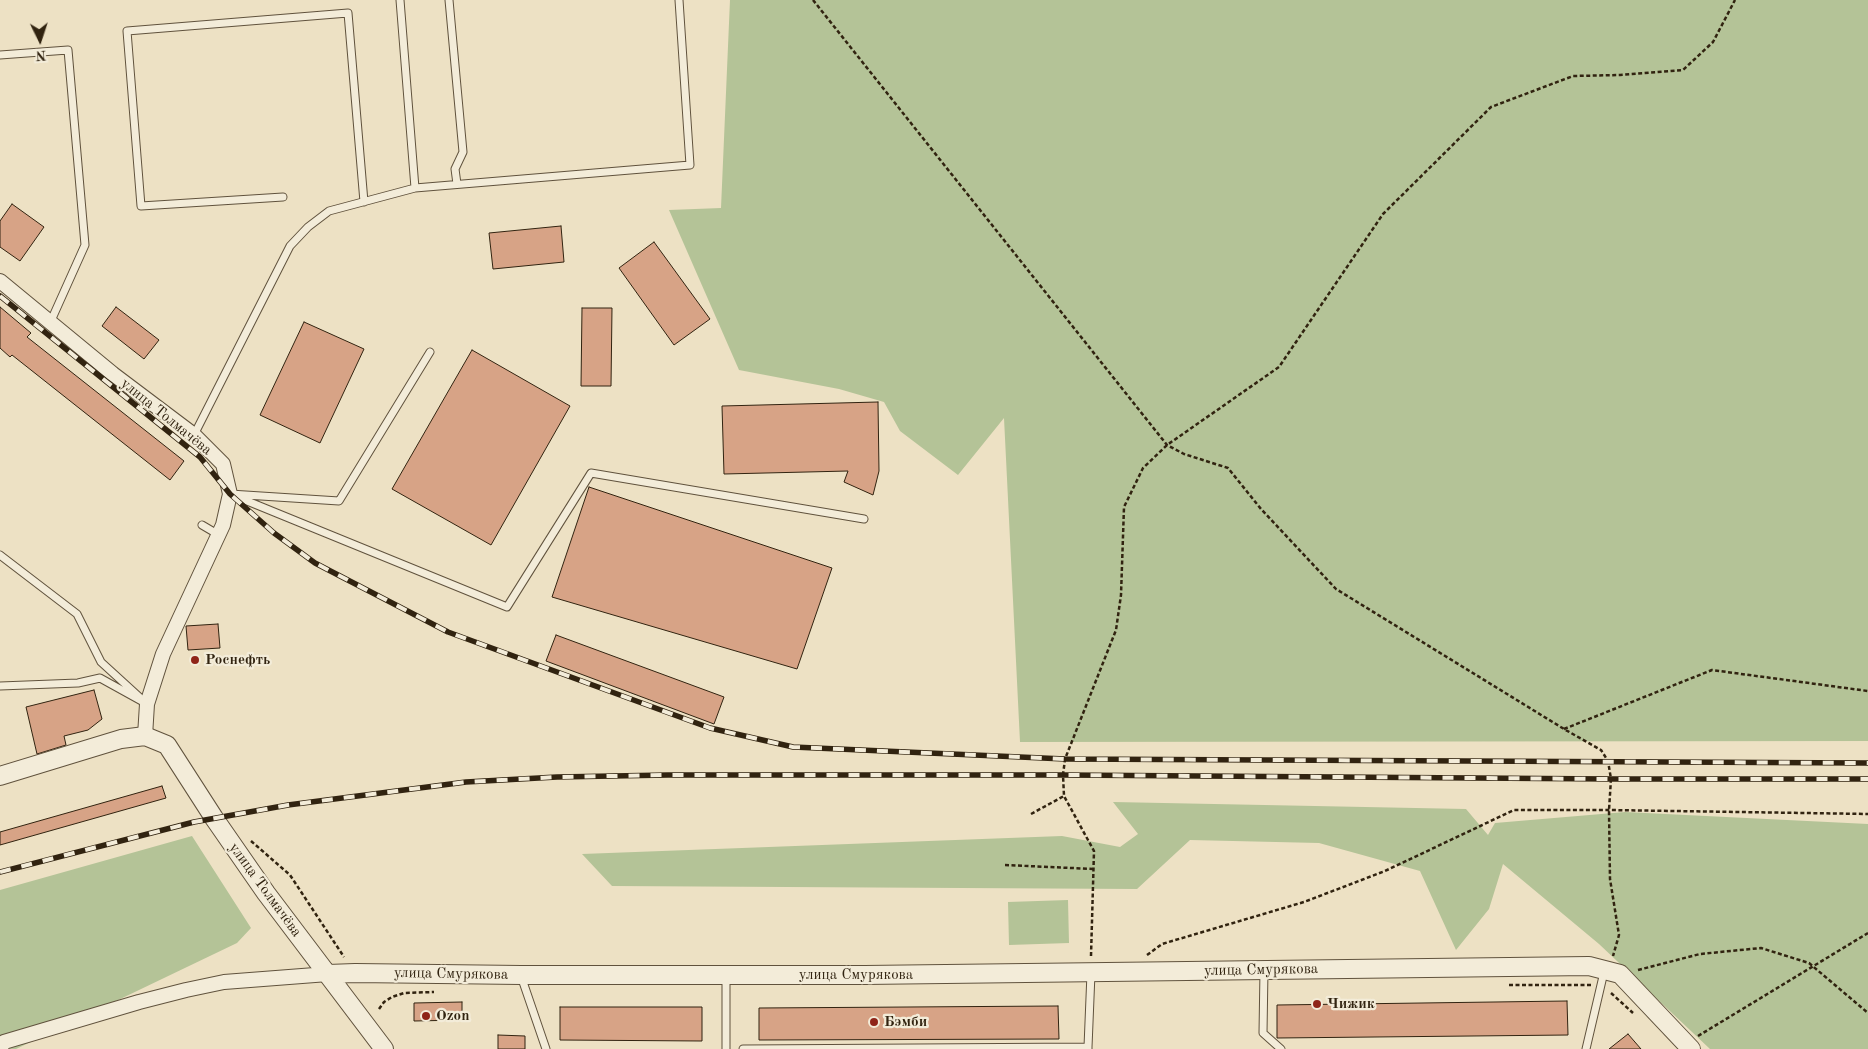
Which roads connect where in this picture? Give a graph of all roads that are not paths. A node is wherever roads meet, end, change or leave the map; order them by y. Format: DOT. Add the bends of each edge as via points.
graph roads {
  1 [pos="400,0"];
  2 [pos="449,0"];
  3 [pos="679,0"];
  4 [pos="0,55"];
  5 [pos="457,184"];
  6 [pos="415,188"];
  7 [pos="283,197"];
  8 [pos="364,202"];
  9 [pos="0,281"];
  10 [pos="50,323"];
  11 [pos="430,352"];
  12 [pos="194,436"];
  13 [pos="230,494"];
  14 [pos="864,519"];
  15 [pos="202,525"];
  16 [pos="219,535"];
  17 [pos="0,555"];
  18 [pos="0,686"];
  19 [pos="147,704"];
  20 [pos="144,736"];
  21 [pos="0,776"];
  22 [pos="1264,970"];
  23 [pos="1611,971"];
  24 [pos="1091,972"];
  25 [pos="328,974"];
  26 [pos="521,975"];
  27 [pos="726,975"];
  28 [pos="1693,1043"];
  29 [pos="1088,1048"];
  30 [pos="0,1049"];
  31 [pos="384,1049"];
  32 [pos="546,1049"];
  33 [pos="726,1049"];
  34 [pos="744,1049"];
  35 [pos="1281,1049"];
  36 [pos="1586,1049"];
  1 -- 6 [label="lane"];
  2 -- 5 [label="lane" via="463,152 455,169"];
  3 -- 5 [label="lane" via="690,165"];
  4 -- 10 [label="lane" via="68,50 84,245"];
  5 -- 6 [label="lane"];
  6 -- 8 [label="lane"];
  7 -- 8 [label="lane" via="141,206 127,32 348,13"];
  8 -- 12 [label="lane" via="330,211 290,246"];
  9 -- 10 [label="street, улица Толмачёва"];
  10 -- 12 [label="street, улица Толмачёва"];
  11 -- 13 [label="lane" via="339,501"];
  12 -- 13 [label="street, улица Толмачёва" via="223,464"];
  13 -- 14 [label="lane" via="507,607 591,473"];
  13 -- 16 [label="street, улица Толмачёва"];
  15 -- 16 [label="lane"];
  16 -- 19 [label="street, улица Толмачёва" via="163,654"];
  17 -- 19 [label="lane" via="77,614 101,662"];
  18 -- 19 [label="lane" via="78,683 100,678"];
  19 -- 20 [label="street, улица Толмачёва"];
  20 -- 21 [label="street" via="121,739"];
  20 -- 25 [label="street, улица Толмачёва" via="167,746 266,893"];
  22 -- 23 [label="street, улица Смурякова" via="1590,966"];
  22 -- 24 [label="street, улица Смурякова"];
  22 -- 35 [label="lane" via="1263,1033"];
  23 -- 28 [label="street"];
  23 -- 36 [label="lane"];
  24 -- 27 [label="street, улица Смурякова"];
  24 -- 29 [label="lane"];
  25 -- 26 [label="street, улица Смурякова"];
  25 -- 30 [label="street, улица Смурякова" via="224,982 186,990 4,1042"];
  25 -- 31 [label="street, улица Толмачёва"];
  26 -- 27 [label="street, улица Смурякова"];
  26 -- 32 [label="lane"];
  27 -- 33 [label="lane"];
  29 -- 34 [label="lane"];
}
